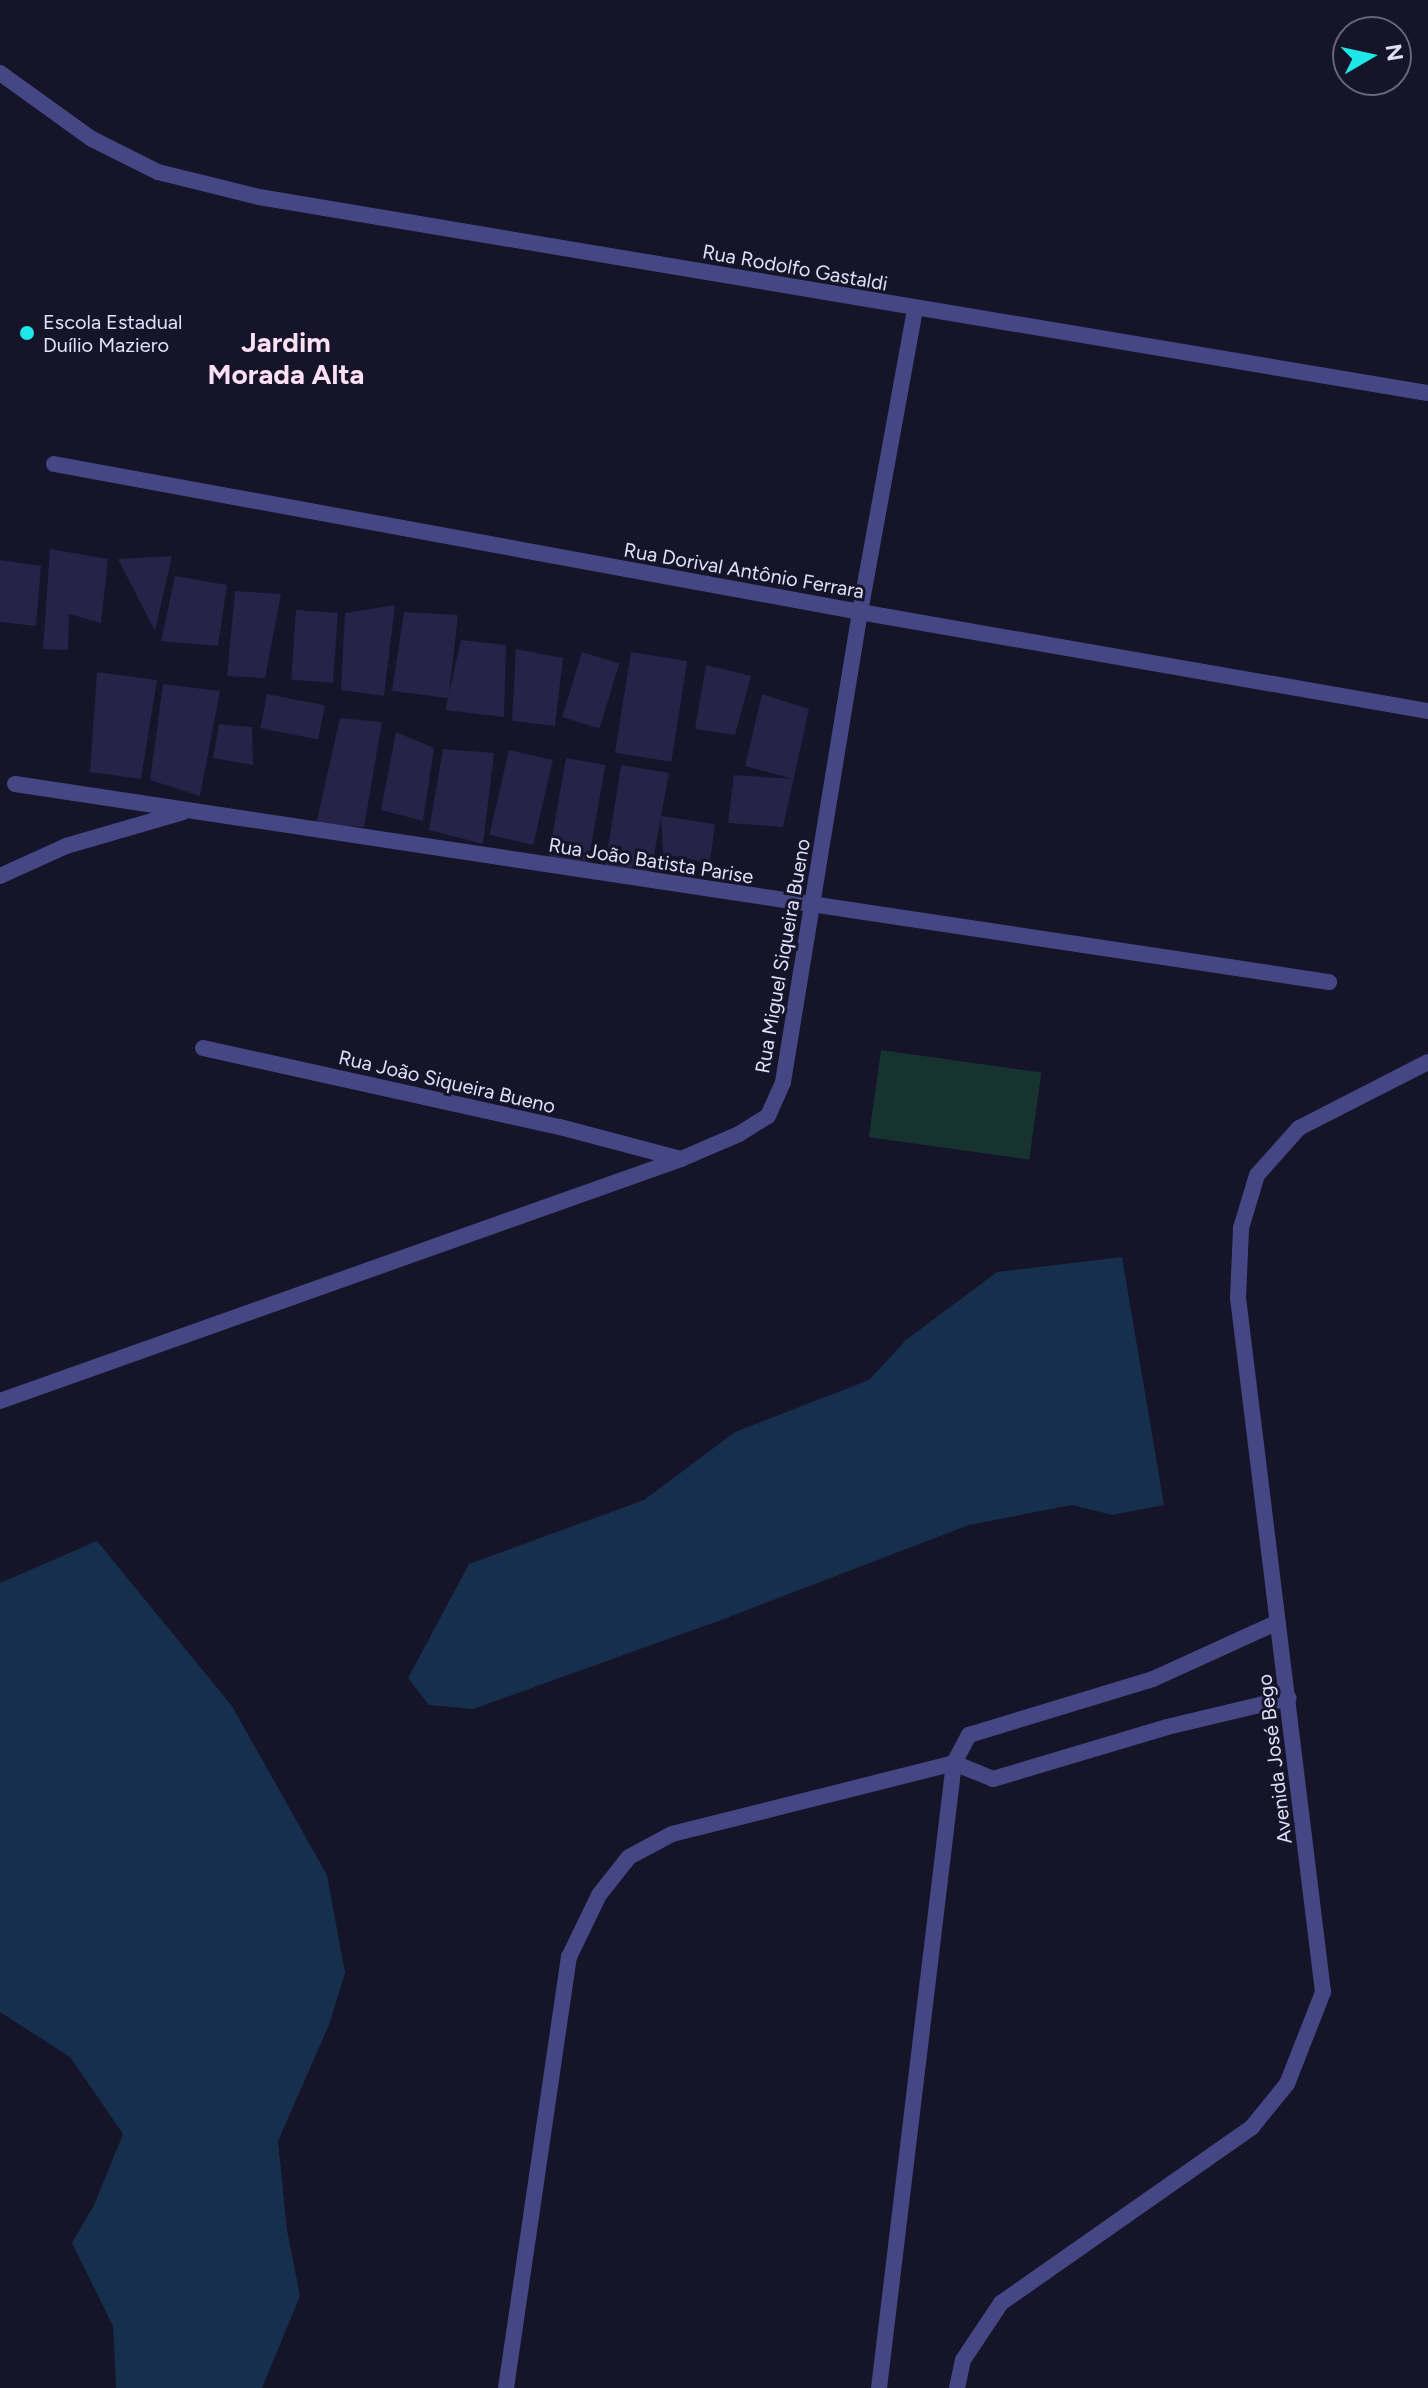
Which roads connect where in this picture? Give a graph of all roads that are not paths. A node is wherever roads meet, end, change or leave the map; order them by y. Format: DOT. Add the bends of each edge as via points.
graph roads {
  1 [pos="0,73"];
  2 [pos="915,308"];
  3 [pos="1428,393"];
  4 [pos="54,464"];
  5 [pos="860,612"];
  6 [pos="1428,711"];
  7 [pos="15,784"];
  8 [pos="189,811"];
  9 [pos="0,876"];
  10 [pos="812,906"];
  11 [pos="1329,982"];
  12 [pos="203,1048"];
  13 [pos="1428,1062"];
  14 [pos="681,1159"];
  15 [pos="0,1401"];
  16 [pos="1278,1622"];
  17 [pos="1289,1698"];
  18 [pos="954,1763"];
  19 [pos="506,2388"];
  20 [pos="879,2388"];
  21 [pos="957,2388"];
  1 -- 2 [label="street, Rua Rodolfo Gastaldi" via="92,139 158,172 259,197"];
  2 -- 3 [label="street, Rua Rodolfo Gastaldi"];
  2 -- 5 [label="street, Rua Miguel Siqueira Bueno"];
  4 -- 5 [label="street, Rua Dorival Antônio Ferrara"];
  5 -- 6 [label="street, Rua Dorival Antônio Ferrara"];
  5 -- 10 [label="street, Rua Miguel Siqueira Bueno"];
  7 -- 8 [label="street, Rua João Batista Parise"];
  8 -- 9 [label="street" via="66,846"];
  8 -- 10 [label="street, Rua João Batista Parise"];
  10 -- 11 [label="street, Rua João Batista Parise"];
  10 -- 14 [label="street, Rua Miguel Siqueira Bueno" via="783,1082 768,1116"];
  12 -- 14 [label="street, Rua João Siqueira Bueno"];
  13 -- 16 [label="street, Avenida José Bego" via="1299,1128 1257,1175 1241,1228 1238,1298"];
  14 -- 15 [label="street, Rua Miguel Siqueira Bueno"];
  16 -- 17 [label="street, Avenida José Bego"];
  16 -- 18 [label="street" via="1153,1679 969,1735"];
  17 -- 18 [label="street" via="1167,1727 993,1779"];
  17 -- 21 [label="street, Avenida José Bego" via="1323,1992 1287,2084 1252,2127 1001,2303 963,2360"];
  18 -- 19 [label="street" via="672,1834 629,1857 599,1895 569,1957"];
  18 -- 20 [label="street"];
}
